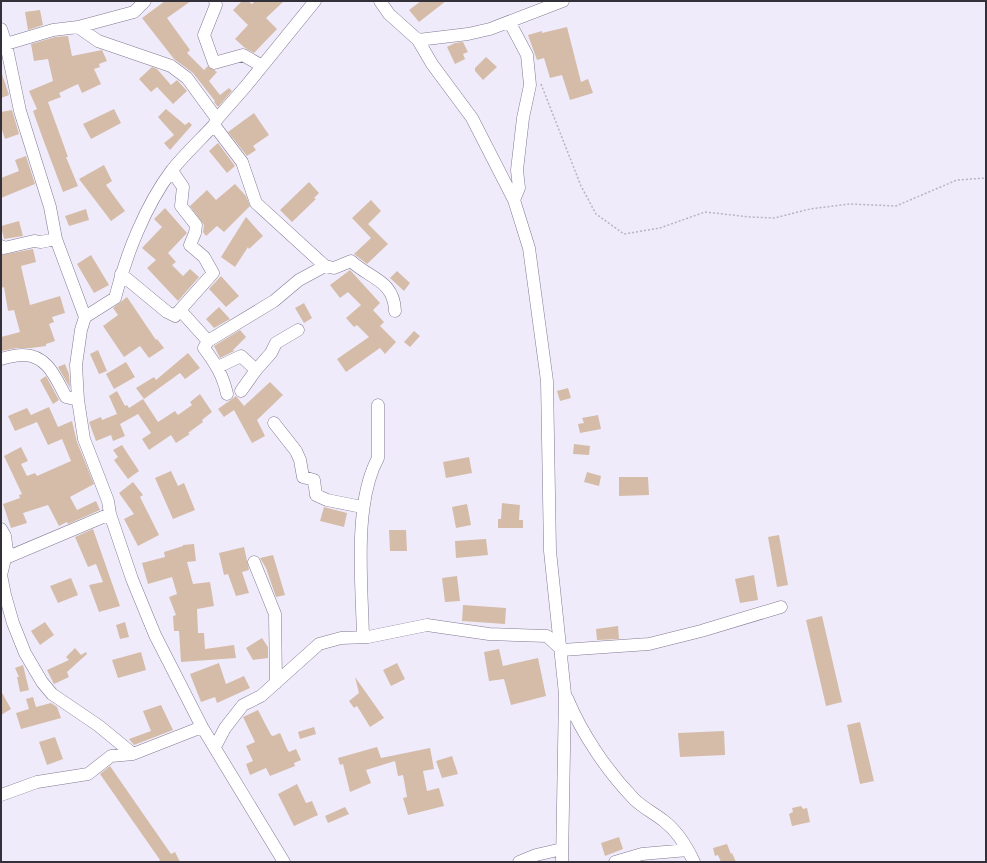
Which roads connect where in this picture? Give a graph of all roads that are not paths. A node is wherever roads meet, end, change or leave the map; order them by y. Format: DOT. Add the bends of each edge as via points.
graph roads {
  1 [pos="145,1"];
  2 [pos="215,1"];
  3 [pos="315,1"];
  4 [pos="380,1"];
  5 [pos="563,1"];
  6 [pos="510,23"];
  7 [pos="78,27"];
  8 [pos="1,29"];
  9 [pos="418,40"];
  10 [pos="6,44"];
  11 [pos="262,66"];
  12 [pos="215,122"];
  13 [pos="172,171"];
  14 [pos="514,200"];
  15 [pos="56,239"];
  16 [pos="1,246"];
  17 [pos="325,266"];
  18 [pos="121,274"];
  19 [pos="180,310"];
  20 [pos="395,311"];
  21 [pos="85,317"];
  22 [pos="298,330"];
  23 [pos="208,341"];
  24 [pos="1,358"];
  25 [pos="218,367"];
  26 [pos="256,370"];
  27 [pos="241,392"];
  28 [pos="227,394"];
  29 [pos="78,400"];
  30 [pos="378,405"];
  31 [pos="274,423"];
  32 [pos="362,507"];
  33 [pos="110,514"];
  34 [pos="1,529"];
  35 [pos="4,559"];
  36 [pos="254,562"];
  37 [pos="781,607"];
  38 [pos="363,637"];
  39 [pos="562,650"];
  40 [pos="276,683"];
  41 [pos="565,694"];
  42 [pos="202,727"];
  43 [pos="215,747"];
  44 [pos="133,754"];
  45 [pos="1,795"];
  46 [pos="562,849"];
  47 [pos="688,850"];
  48 [pos="284,862"];
  49 [pos="519,862"];
  50 [pos="562,862"];
  51 [pos="614,862"];
  52 [pos="694,862"];
  1 -- 7 [label="street" via="134,12"];
  2 -- 11 [label="street" via="216,6 204,35 214,63 243,55"];
  3 -- 11 [label="street"];
  4 -- 9 [label="street" via="389,14"];
  5 -- 6 [label="street"];
  6 -- 9 [label="street" via="468,34"];
  6 -- 14 [label="street" via="527,55 530,86 523,118 517,170 519,188"];
  7 -- 10 [label="street" via="53,30"];
  7 -- 12 [label="street" via="98,41 171,66 187,78"];
  8 -- 10 [label="street"];
  9 -- 14 [label="street" via="432,64 472,118"];
  10 -- 15 [label="street" via="20,111 50,207"];
  11 -- 12 [label="street"];
  12 -- 13 [label="street"];
  12 -- 17 [label="street" via="242,162 256,203"];
  13 -- 18 [label="street" via="138,232"];
  13 -- 19 [label="street" via="183,187 181,206 196,225 190,245 204,257 213,273"];
  14 -- 39 [label="street" via="529,248 547,382 550,551"];
  15 -- 16 [label="street" via="4,248"];
  15 -- 21 [label="street"];
  17 -- 20 [label="street" via="334,268 351,261 361,271 385,284 391,292"];
  17 -- 23 [label="street" via="299,280 274,301"];
  18 -- 19 [label="street" via="167,312 175,316"];
  18 -- 21 [label="street" via="115,298"];
  19 -- 23 [label="street"];
  21 -- 29 [label="street" via="76,365"];
  22 -- 26 [label="street" via="276,342 271,353"];
  23 -- 25 [label="street" via="204,348"];
  24 -- 29 [label="street" via="24,355 41,360 50,368 66,397"];
  25 -- 26 [label="street" via="241,356"];
  25 -- 28 [label="street"];
  26 -- 27 [label="street"];
  29 -- 33 [label="street" via="84,439 108,501"];
  30 -- 32 [label="street" via="378,458"];
  31 -- 32 [label="street" via="296,451 303,477 314,480 316,495 327,500"];
  32 -- 38 [label="street"];
  33 -- 35 [label="street"];
  33 -- 42 [label="street" via="132,579 155,635"];
  34 -- 35 [label="street" via="5,536"];
  35 -- 44 [label="street" via="1,575 5,594 25,653 42,682 52,694 99,726"];
  36 -- 40 [label="street" via="275,614"];
  37 -- 39 [label="street" via="649,644"];
  38 -- 39 [label="street" via="427,625 489,634 547,636"];
  38 -- 40 [label="street" via="341,638 319,644"];
  39 -- 41 [label="street"];
  40 -- 43 [label="street" via="261,696 243,705"];
  41 -- 46 [label="street"];
  41 -- 47 [label="street" via="585,734 610,770 648,812 665,821"];
  42 -- 43 [label="street"];
  42 -- 44 [label="street"];
  43 -- 48 [label="street"];
  44 -- 45 [label="street" via="111,756 88,774 37,782"];
  46 -- 49 [label="street"];
  46 -- 50 [label="street"];
  47 -- 51 [label="street" via="642,854"];
  47 -- 52 [label="street"];
}
